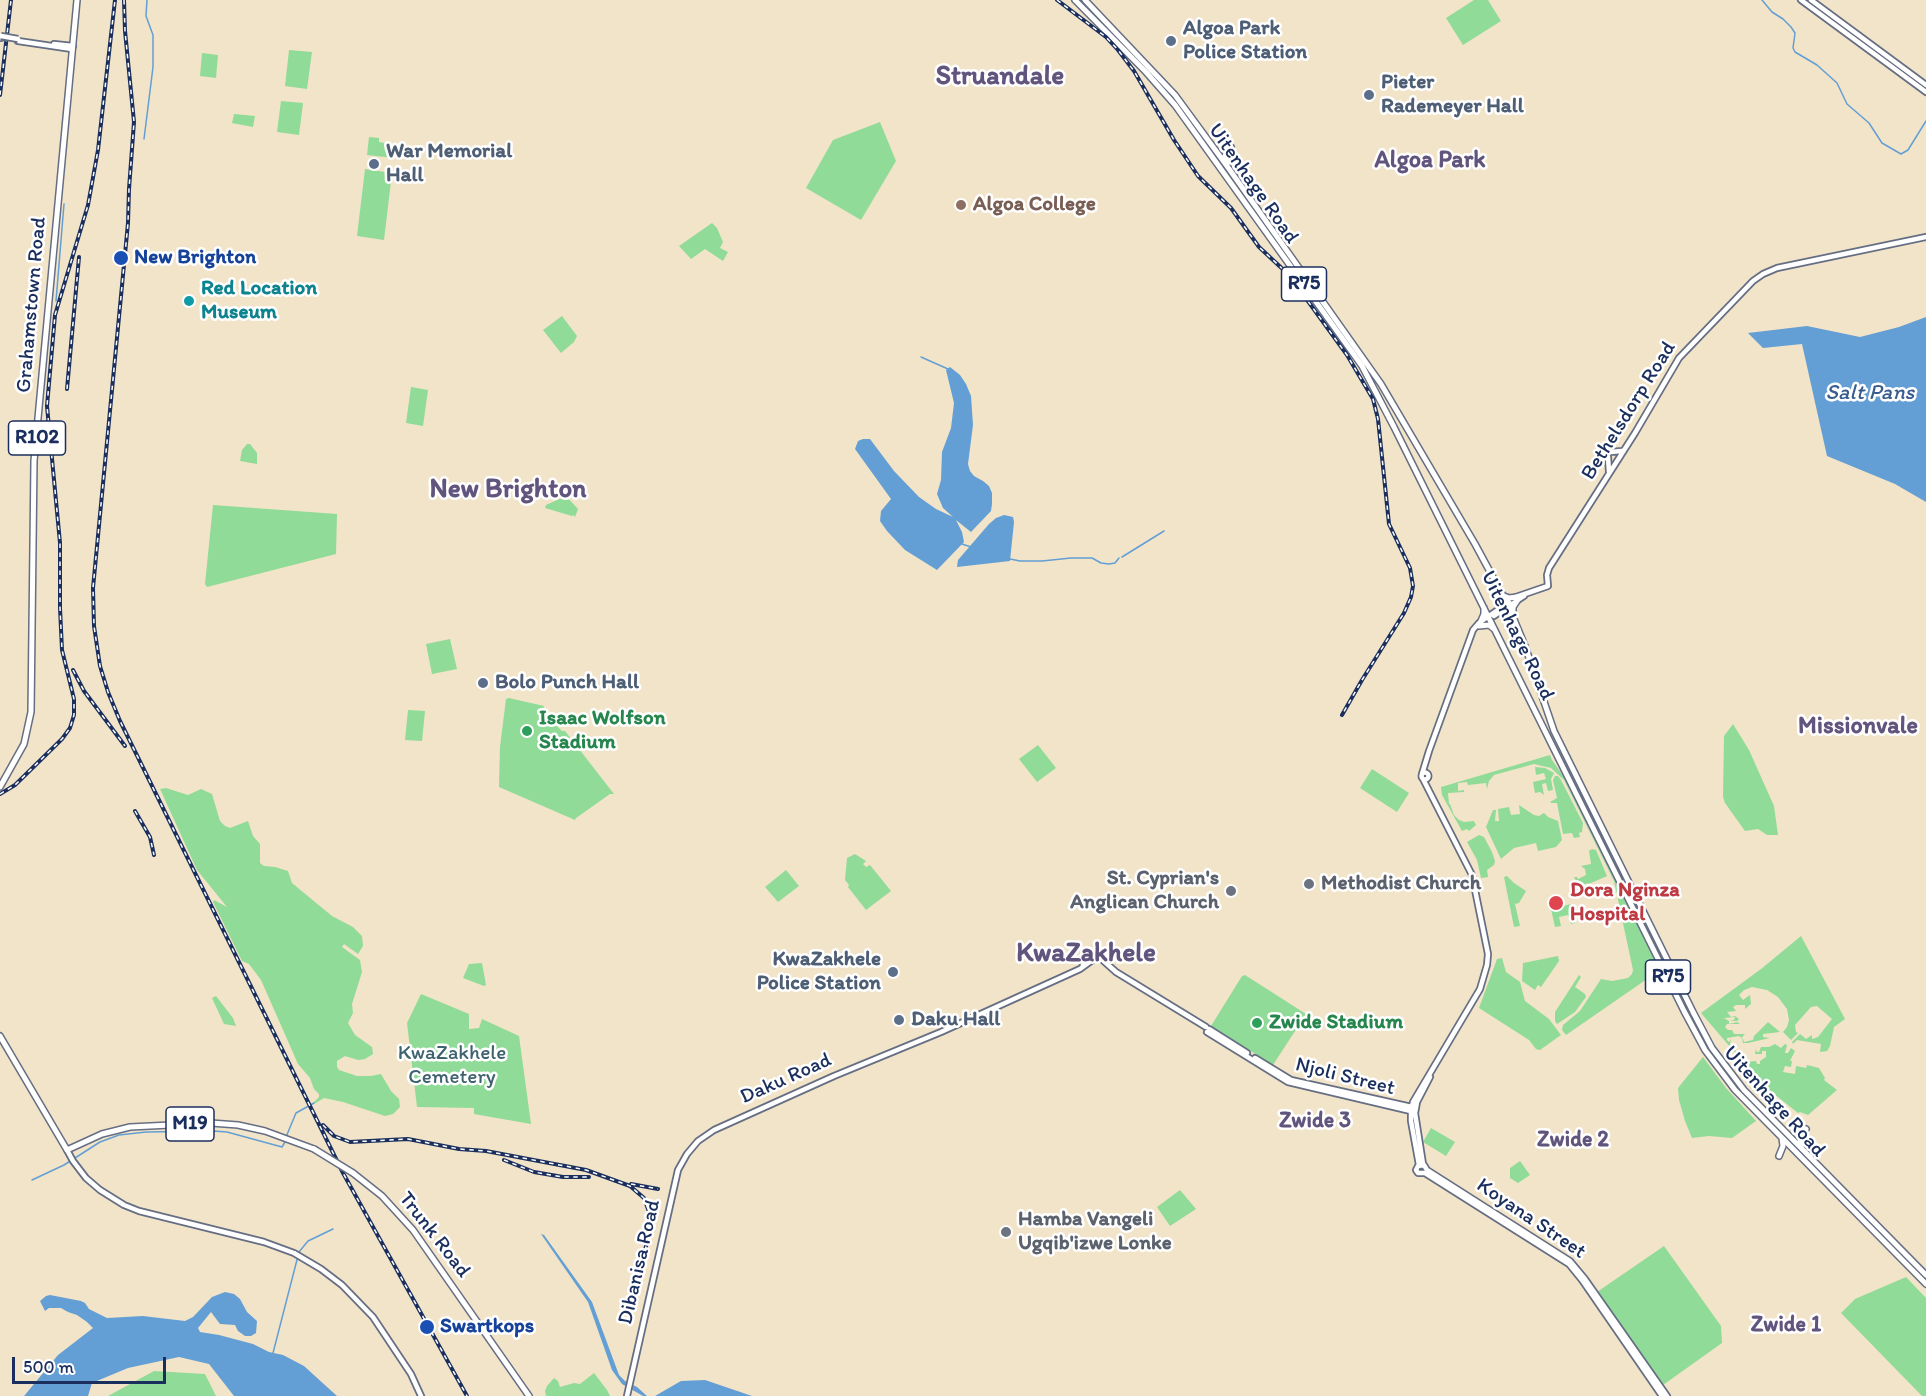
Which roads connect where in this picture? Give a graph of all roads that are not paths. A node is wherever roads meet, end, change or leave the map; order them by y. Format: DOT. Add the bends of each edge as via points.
graph roads {
  1 [pos="77,0"];
  2 [pos="1075,0"];
  3 [pos="1084,0"];
  4 [pos="1801,0"];
  5 [pos="1812,0"];
  6 [pos="1,37"];
  7 [pos="72,48"];
  8 [pos="1926,85"];
  9 [pos="1926,92"];
  10 [pos="1231,147"];
  11 [pos="1227,166"];
  12 [pos="1926,237"];
  13 [pos="1625,449"];
  14 [pos="1607,477"];
  15 [pos="1503,595"];
  16 [pos="1517,599"];
  17 [pos="1508,604"];
  18 [pos="1484,606"];
  19 [pos="1513,614"];
  20 [pos="1489,617"];
  21 [pos="1480,623"];
  22 [pos="1496,630"];
  23 [pos="0,787"];
  24 [pos="1096,956"];
  25 [pos="0,1036"];
  26 [pos="1433,1069"];
  27 [pos="1415,1096"];
  28 [pos="1400,1106"];
  29 [pos="1413,1109"];
  30 [pos="1411,1118"];
  31 [pos="1806,1129"];
  32 [pos="1781,1137"];
  33 [pos="59,1138"];
  34 [pos="85,1141"];
  35 [pos="67,1150"];
  36 [pos="1799,1150"];
  37 [pos="687,1154"];
  38 [pos="1421,1165"];
  39 [pos="1426,1172"];
  40 [pos="1926,1275"];
  41 [pos="1926,1284"];
  42 [pos="628,1394"];
  43 [pos="421,1396"];
  44 [pos="529,1396"];
  45 [pos="1662,1396"];
  46 [pos="1667,1396"];
  1 -- 7 [label="main road, Grahamstown Road / R102"];
  2 -- 18 [label="main road, Uitenhage Road / R75" via="1175,105 1362,366"];
  3 -- 11 [label="main road, Uitenhage Road / R75" via="1175,95"];
  4 -- 9 [label="main road"];
  5 -- 8 [label="main road"];
  6 -- 7 [label="main road, bridge"];
  7 -- 23 [label="main road, Grahamstown Road / R102" via="34,461 31,712 24,744"];
  10 -- 11 [label="main road" via="1225,156"];
  11 -- 15 [label="main road, Uitenhage Road / R75" via="1366,360"];
  12 -- 13 [label="main road, Bethelsdorp Road" via="1784,267 1759,276 1679,358"];
  13 -- 14 [label="main road, Bethelsdorp Road"];
  13 -- 14 [label="main road" via="1609,455"];
  14 -- 16 [label="main road, Bethelsdorp Road" via="1549,568 1548,586"];
  15 -- 16 [label="main road"];
  15 -- 17 [label="main road, Uitenhage Road / R75"];
  16 -- 17 [label="main road, Bethelsdorp Road"];
  16 -- 19 [label="main road"];
  17 -- 19 [label="main road, Uitenhage Road / R75"];
  17 -- 20 [label="main road, Bethelsdorp Road"];
  18 -- 20 [label="main road, Uitenhage Road / R75"];
  18 -- 21 [label="main road"];
  19 -- 36 [label="main road, Uitenhage Road / R75" via="1554,730 1702,1030 1739,1084"];
  20 -- 21 [label="main road, Bethelsdorp Road"];
  20 -- 22 [label="main road, Uitenhage Road / R75"];
  21 -- 22 [label="main road"];
  21 -- 26 [label="main road" via="1473,630 1427,758 1425,776 1472,875 1488,965 1480,989"];
  22 -- 32 [label="main road, Uitenhage Road / R75" via="1697,1035 1731,1085"];
  24 -- 28 [label="main road, Njoli Street" via="1288,1082"];
  24 -- 37 [label="main road, Daku Road" via="906,1046 714,1130"];
  25 -- 33 [label="main road"];
  26 -- 27 [label="main road"];
  26 -- 29 [label="main road"];
  27 -- 28 [label="main road"];
  27 -- 29 [label="main road"];
  28 -- 29 [label="main road, Njoli Street"];
  28 -- 30 [label="main road"];
  29 -- 30 [label="main road"];
  29 -- 38 [label="main road"];
  30 -- 38 [label="main road"];
  31 -- 36 [label="main road"];
  32 -- 36 [label="main road, Uitenhage Road / R75"];
  32 -- 36 [label="main road" via="1781,1154"];
  33 -- 34 [label="main road" via="69,1144"];
  33 -- 35 [label="main road"];
  34 -- 35 [label="main road, Trunk Road / M19"];
  34 -- 44 [label="main road, Trunk Road / M19, bridge" via="130,1127 211,1123 265,1131 314,1149 353,1173 397,1212"];
  35 -- 43 [label="main road" via="86,1178 124,1205 294,1253 342,1285 364,1306 411,1374"];
  36 -- 40 [label="main road, Uitenhage Road / R75"];
  36 -- 41 [label="main road, Uitenhage Road / R75"];
  37 -- 42 [label="main road, Dibanisa Road" via="677,1176"];
  38 -- 39 [label="main road"];
  38 -- 39 [label="main road" via="1417,1172"];
  39 -- 45 [label="main road, Koyana Street" via="1569,1264"];
  39 -- 46 [label="main road, Koyana Street" via="1570,1262"];
}
